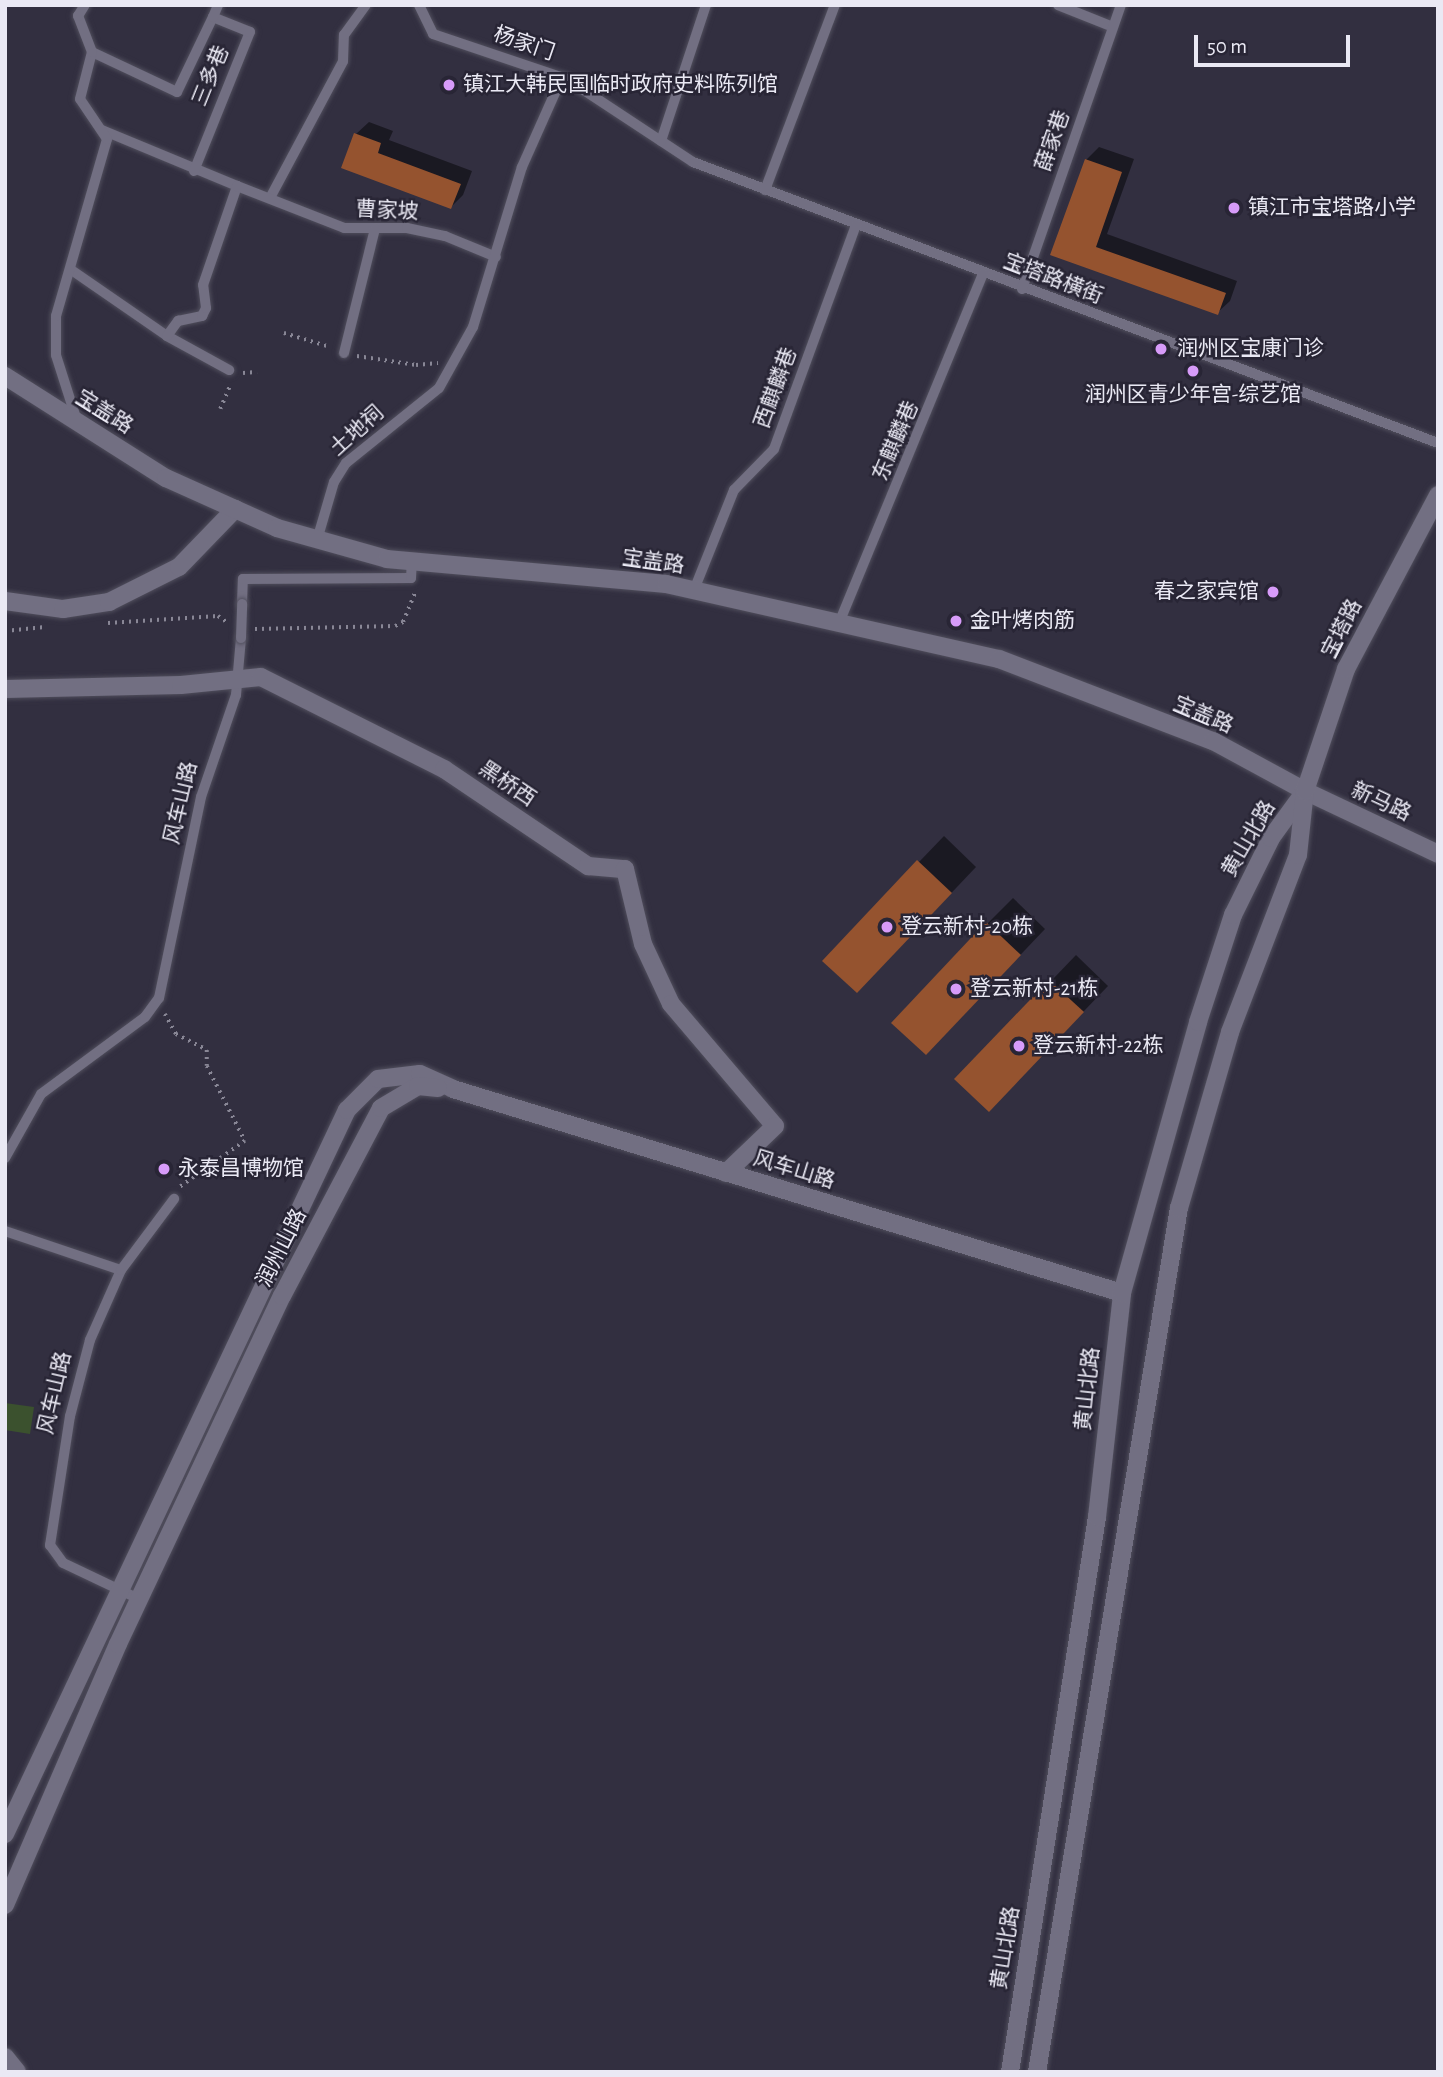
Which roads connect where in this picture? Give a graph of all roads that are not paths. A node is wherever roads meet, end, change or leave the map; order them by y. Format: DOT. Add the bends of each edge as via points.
graph roads {
  1 [pos="85,5"];
  2 [pos="218,5"];
  3 [pos="366,5"];
  4 [pos="419,5"];
  5 [pos="706,5"];
  6 [pos="835,5"];
  7 [pos="1058,5"];
  8 [pos="1121,5"];
  9 [pos="213,17"];
  10 [pos="1113,27"];
  11 [pos="92,52"];
  12 [pos="562,77"];
  13 [pos="100,127"];
  14 [pos="661,141"];
  15 [pos="194,171"];
  16 [pos="237,186"];
  17 [pos="765,190"];
  18 [pos="270,198"];
  19 [pos="856,225"];
  20 [pos="375,229"];
  21 [pos="496,257"];
  22 [pos="70,269"];
  23 [pos="984,273"];
  24 [pos="1022,289"];
  25 [pos="167,336"];
  26 [pos="344,353"];
  27 [pos="231,375"];
  28 [pos="5,376"];
  29 [pos="77,422"];
  30 [pos="1438,443"];
  31 [pos="1438,495"];
  32 [pos="235,509"];
  33 [pos="317,540"];
  34 [pos="412,561"];
  35 [pos="694,590"];
  36 [pos="5,601"];
  37 [pos="839,623"];
  38 [pos="238,677"];
  39 [pos="5,689"];
  40 [pos="1305,791"];
  41 [pos="1438,854"];
  42 [pos="453,1089"];
  43 [pos="5,1158"];
  44 [pos="726,1173"];
  45 [pos="174,1199"];
  46 [pos="5,1231"];
  47 [pos="121,1270"];
  48 [pos="1122,1293"];
  49 [pos="119,1590"];
  50 [pos="141,1600"];
  51 [pos="5,1834"];
  52 [pos="5,1905"];
  53 [pos="5,2057"];
  54 [pos="17,2072"];
  55 [pos="1010,2072"];
  56 [pos="1037,2072"];
  1 -- 11 [label="lane" via="78,16"];
  2 -- 9 [label="lane, 三多巷"];
  3 -- 18 [label="lane" via="344,34 343,61"];
  4 -- 12 [label="lane, 杨家门" via="433,34"];
  5 -- 14 [label="lane"];
  6 -- 17 [label="lane"];
  7 -- 10 [label="lane"];
  8 -- 10 [label="lane, 薛家巷"];
  9 -- 11 [label="lane, 三多巷" via="177,92"];
  9 -- 15 [label="lane, 三多巷" via="250,33"];
  10 -- 24 [label="lane, 薛家巷"];
  11 -- 13 [label="lane" via="80,99"];
  12 -- 14 [label="lane, 杨家门"];
  12 -- 21 [label="lane, 土地祠" via="522,167"];
  13 -- 15 [label="lane, 曹家坡"];
  13 -- 22 [label="lane" via="107,139"];
  14 -- 17 [label="lane, 宝塔路横街" via="693,162"];
  15 -- 16 [label="lane, 曹家坡"];
  16 -- 18 [label="lane, 曹家坡"];
  16 -- 25 [label="lane" via="203,285 206,308 202,316 178,321"];
  17 -- 19 [label="lane, 宝塔路横街"];
  18 -- 20 [label="lane, 曹家坡" via="344,228"];
  19 -- 23 [label="lane, 宝塔路横街"];
  19 -- 35 [label="lane, 西麒麟巷" via="774,449 734,490"];
  20 -- 21 [label="lane, 曹家坡" via="407,228 445,236"];
  20 -- 26 [label="lane"];
  21 -- 33 [label="lane, 土地祠" via="473,327 439,388 346,463 334,482"];
  22 -- 25 [label="lane"];
  22 -- 29 [label="lane" via="56,316 56,355"];
  23 -- 24 [label="lane, 宝塔路横街"];
  23 -- 37 [label="lane, 东麒麟巷"];
  24 -- 30 [label="lane, 宝塔路横街"];
  25 -- 27 [label="lane"];
  28 -- 29 [label="street, 宝盖路"];
  29 -- 32 [label="street, 宝盖路" via="166,478"];
  31 -- 40 [label="street, 宝塔路" via="1346,669"];
  32 -- 33 [label="street, 宝盖路"];
  32 -- 36 [label="street" via="179,567 137,584 109,602 63,609"];
  33 -- 34 [label="street, 宝盖路"];
  34 -- 35 [label="street, 宝盖路"];
  34 -- 38 [label="lane, 风车山路, bridge" via="411,578 243,579"];
  35 -- 37 [label="street, 宝盖路"];
  37 -- 40 [label="street, 宝盖路" via="999,659 1213,741"];
  38 -- 39 [label="street, 黑桥西" via="181,685"];
  38 -- 43 [label="lane, 风车山路" via="201,797 161,990 145,1017 41,1094"];
  38 -- 44 [label="street, 黑桥西" via="261,677 444,769 588,866 625,869 643,944 671,1004 775,1126"];
  40 -- 41 [label="street, 新马路"];
  40 -- 48 [label="street, 黄山北路" via="1271,838 1233,915"];
  40 -- 56 [label="street, 黄山北路" via="1298,855 1230,1032 1179,1208"];
  42 -- 44 [label="street, 风车山路"];
  42 -- 49 [label="street, 润州山路" via="420,1074 397,1074 378,1079 346,1110"];
  42 -- 50 [label="street, 润州山路" via="418,1086 381,1108 282,1296"];
  44 -- 48 [label="street, 风车山路"];
  45 -- 47 [label="lane, 风车山路"];
  46 -- 47 [label="lane"];
  47 -- 49 [label="lane, 风车山路" via="90,1340 71,1416 50,1545 63,1563"];
  48 -- 55 [label="street, 黄山北路" via="1097,1517"];
  49 -- 50 [label="lane, 风车山路"];
  49 -- 51 [label="street, 润州山路"];
  50 -- 52 [label="street, 润州山路"];
  53 -- 54 [label="street"];
}
